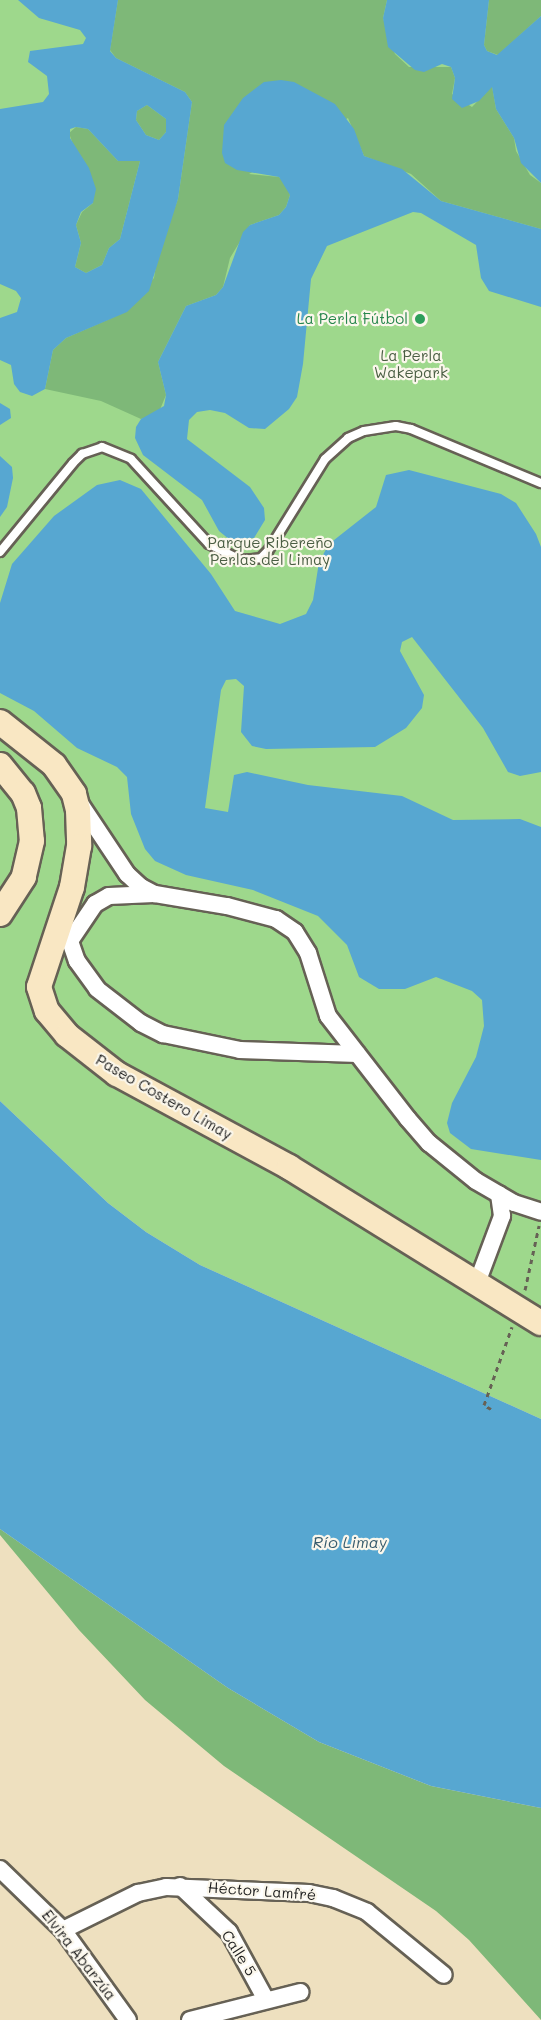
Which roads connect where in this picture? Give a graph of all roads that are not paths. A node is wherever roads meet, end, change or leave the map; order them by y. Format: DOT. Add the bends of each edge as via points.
graph roads {
  1 [pos="541,483"];
  2 [pos="0,552"];
  3 [pos="0,722"];
  4 [pos="0,765"];
  5 [pos="74,794"];
  6 [pos="155,894"];
  7 [pos="0,914"];
  8 [pos="64,937"];
  9 [pos="357,1054"];
  10 [pos="499,1194"];
  11 [pos="541,1212"];
  12 [pos="477,1283"];
  13 [pos="541,1323"];
  14 [pos="0,1869"];
  15 [pos="180,1886"];
  16 [pos="63,1930"];
  17 [pos="444,1975"];
  18 [pos="301,1992"];
  19 [pos="266,2000"];
  20 [pos="128,2020"];
  21 [pos="190,2020"];
  1 -- 2 [label="lane" via="411,429 396,426 364,431 348,438 325,459 268,551 261,558 240,560 209,544 131,459 113,448 102,447 77,459"];
  3 -- 5 [label="street, Paseo Costero Limay" via="54,765"];
  4 -- 7 [label="street" via="23,793 32,825 24,876"];
  5 -- 6 [label="street" via="127,874"];
  5 -- 8 [label="street, Paseo Costero Limay" via="80,846"];
  6 -- 8 [label="street" via="109,896 95,904"];
  6 -- 9 [label="street" via="276,919 295,932 308,953 328,1016"];
  8 -- 9 [label="street" via="97,989 141,1023 163,1034 240,1050"];
  8 -- 12 [label="street, Paseo Costero Limay" via="39,987 48,1011 82,1049 136,1085 289,1167"];
  9 -- 10 [label="street" via="429,1143"];
  10 -- 11 [label="street"];
  10 -- 12 [label="street" via="502,1216"];
  12 -- 13 [label="street, Paseo Costero Limay"];
  14 -- 16 [label="street, Elvira Abarzúa"];
  15 -- 16 [label="street, Héctor Lamfré" via="138,1893"];
  15 -- 17 [label="street, Héctor Lamfré" via="333,1898 378,1919"];
  15 -- 19 [label="street, Calle 5" via="229,1932"];
  16 -- 20 [label="street, Elvira Abarzúa"];
  18 -- 19 [label="street"];
  19 -- 21 [label="street"];
}
